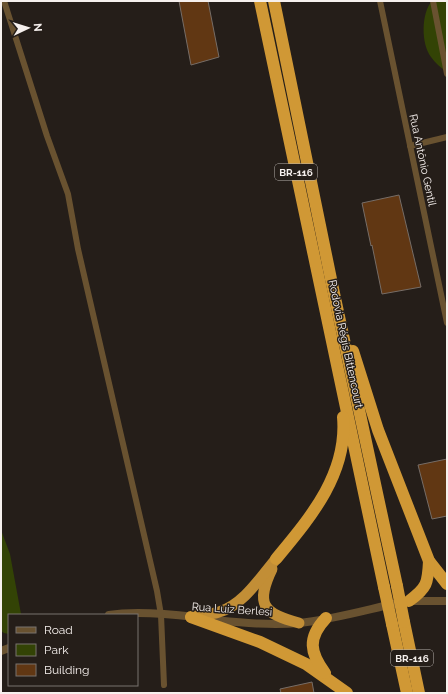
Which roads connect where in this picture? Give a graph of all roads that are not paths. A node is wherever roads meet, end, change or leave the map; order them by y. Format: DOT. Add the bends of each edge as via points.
graph roads {
  1 [pos="4,1"];
  2 [pos="260,1"];
  3 [pos="274,1"];
  4 [pos="380,1"];
  5 [pos="433,1"];
  6 [pos="447,74"];
  7 [pos="447,137"];
  8 [pos="410,146"];
  9 [pos="332,284"];
  10 [pos="447,323"];
  11 [pos="333,342"];
  12 [pos="276,559"];
  13 [pos="429,562"];
  14 [pos="447,584"];
  15 [pos="409,601"];
  16 [pos="447,601"];
  17 [pos="138,614"];
  18 [pos="161,615"];
  19 [pos="191,617"];
  20 [pos="326,618"];
  21 [pos="298,623"];
  22 [pos="332,682"];
  23 [pos="164,685"];
  24 [pos="347,693"];
  25 [pos="407,693"];
  26 [pos="419,693"];
  1 -- 18 [label="street" via="68,194 78,250"];
  2 -- 11 [label="highway, Rodovia Régis Bittencourt / BR-116"];
  3 -- 9 [label="highway, Rodovia Régis Bittencourt / BR-116"];
  4 -- 8 [label="street, Rua Antônio Gentil"];
  5 -- 6 [label="street"];
  7 -- 8 [label="street"];
  8 -- 10 [label="street, Rua Antônio Gentil"];
  9 -- 13 [label="highway" via="378,430"];
  9 -- 26 [label="highway, Rodovia Régis Bittencourt / BR-116, bridge"];
  11 -- 12 [label="highway" via="343,419 342,453 330,485 304,526"];
  11 -- 25 [label="highway, Rodovia Régis Bittencourt / BR-116, bridge"];
  12 -- 19 [label="highway" via="236,603 220,612"];
  12 -- 21 [label="highway" via="264,590 264,602 270,613"];
  13 -- 14 [label="highway"];
  13 -- 15 [label="highway" via="422,592"];
  15 -- 16 [label="street, Rua Luiz Berlesi"];
  15 -- 20 [label="street, Rua Luiz Berlesi"];
  17 -- 18 [label="street, Rua Luiz Berlesi"];
  18 -- 19 [label="street, Rua Luiz Berlesi"];
  18 -- 23 [label="street"];
  19 -- 21 [label="street, Rua Luiz Berlesi" via="246,623"];
  19 -- 22 [label="highway" via="260,642 306,664"];
  20 -- 21 [label="street, Rua Luiz Berlesi"];
  20 -- 22 [label="highway" via="318,626 313,649 316,661"];
  22 -- 24 [label="highway"];
}
